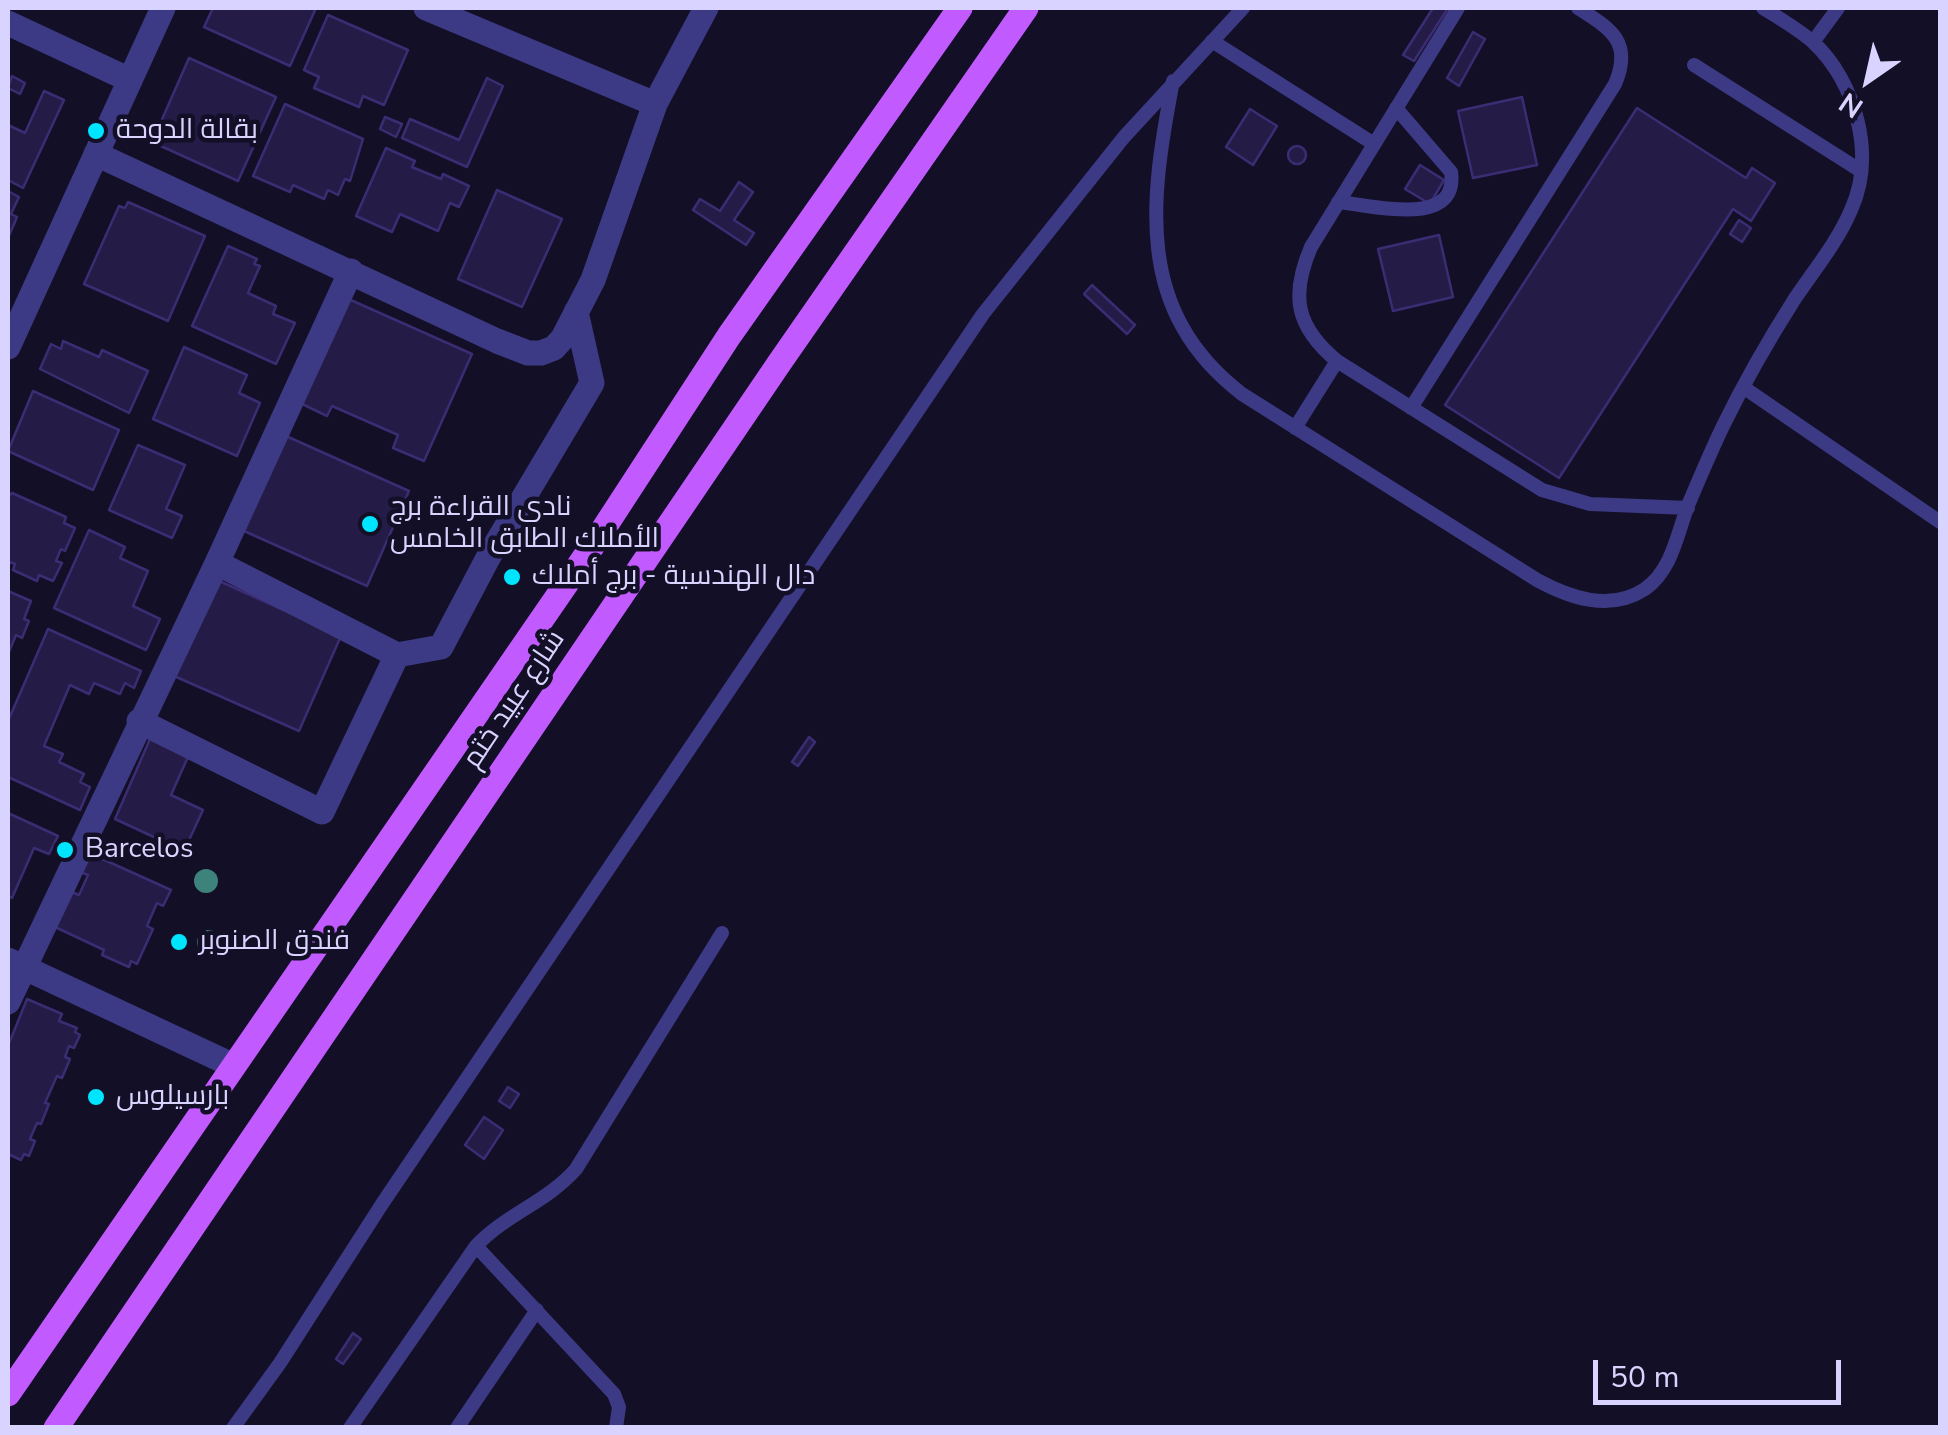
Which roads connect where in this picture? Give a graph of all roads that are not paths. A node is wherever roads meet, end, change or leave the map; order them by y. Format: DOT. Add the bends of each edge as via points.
graph roads {
  1 [pos="164,8"];
  2 [pos="426,8"];
  3 [pos="706,8"];
  4 [pos="960,8"];
  5 [pos="1026,8"];
  6 [pos="1243,8"];
  7 [pos="1458,8"];
  8 [pos="1578,8"];
  9 [pos="1762,8"];
  10 [pos="1838,8"];
  11 [pos="8,23"];
  12 [pos="1212,41"];
  13 [pos="1813,42"];
  14 [pos="1694,65"];
  15 [pos="130,80"];
  16 [pos="1174,81"];
  17 [pos="656,104"];
  18 [pos="1396,108"];
  19 [pos="1374,144"];
  20 [pos="96,154"];
  21 [pos="1861,171"];
  22 [pos="1338,202"];
  23 [pos="350,271"];
  24 [pos="576,312"];
  25 [pos="10,333"];
  26 [pos="1337,361"];
  27 [pos="1743,387"];
  28 [pos="1410,408"];
  29 [pos="1295,428"];
  30 [pos="1688,508"];
  31 [pos="1940,522"];
  32 [pos="217,563"];
  33 [pos="397,655"];
  34 [pos="139,722"];
  35 [pos="722,933"];
  36 [pos="14,964"];
  37 [pos="8,1002"];
  38 [pos="232,1065"];
  39 [pos="476,1246"];
  40 [pos="538,1310"];
  41 [pos="17,1362"];
  42 [pos="8,1394"];
  43 [pos="56,1428"];
  44 [pos="233,1428"];
  45 [pos="350,1428"];
  46 [pos="456,1428"];
  47 [pos="616,1428"];
  1 -- 15 [label="street"];
  2 -- 17 [label="street"];
  3 -- 17 [label="street"];
  4 -- 38 [label="main road, شارع عبيد ختم"];
  5 -- 43 [label="main road, شارع عبيد ختم"];
  6 -- 12 [label="lane"];
  7 -- 18 [label="lane"];
  8 -- 28 [label="lane" via="1614,34 1622,68"];
  9 -- 13 [label="lane"];
  10 -- 13 [label="lane"];
  11 -- 15 [label="street"];
  12 -- 16 [label="lane"];
  12 -- 19 [label="lane"];
  13 -- 21 [label="lane" via="1852,101"];
  14 -- 21 [label="lane"];
  15 -- 20 [label="street"];
  16 -- 29 [label="lane" via="1156,194 1174,314 1214,373"];
  16 -- 44 [label="lane" via="1028,254 940,376"];
  17 -- 24 [label="street"];
  18 -- 19 [label="lane"];
  18 -- 22 [label="lane" via="1445,163 1450,194 1423,210"];
  19 -- 22 [label="lane"];
  20 -- 23 [label="street"];
  20 -- 25 [label="street"];
  21 -- 27 [label="lane" via="1838,237"];
  22 -- 26 [label="lane" via="1310,247 1298,297 1310,333"];
  23 -- 24 [label="street" via="528,353 554,348"];
  23 -- 32 [label="street"];
  24 -- 33 [label="street" via="592,383 441,647"];
  26 -- 28 [label="lane"];
  26 -- 29 [label="lane"];
  27 -- 30 [label="lane"];
  27 -- 31 [label="lane"];
  28 -- 30 [label="lane" via="1566,499"];
  29 -- 30 [label="lane" via="1537,580 1577,598 1620,600 1644,590 1662,573"];
  32 -- 33 [label="street"];
  32 -- 34 [label="street"];
  33 -- 34 [label="street" via="322,812"];
  34 -- 36 [label="street"];
  35 -- 39 [label="lane" via="576,1169"];
  36 -- 37 [label="street"];
  36 -- 38 [label="street"];
  38 -- 41 [label="main road, شارع عبيد ختم"];
  39 -- 40 [label="lane"];
  39 -- 45 [label="lane"];
  40 -- 46 [label="lane"];
  40 -- 47 [label="lane" via="614,1394"];
  41 -- 42 [label="main road, شارع عبيد ختم"];
}
